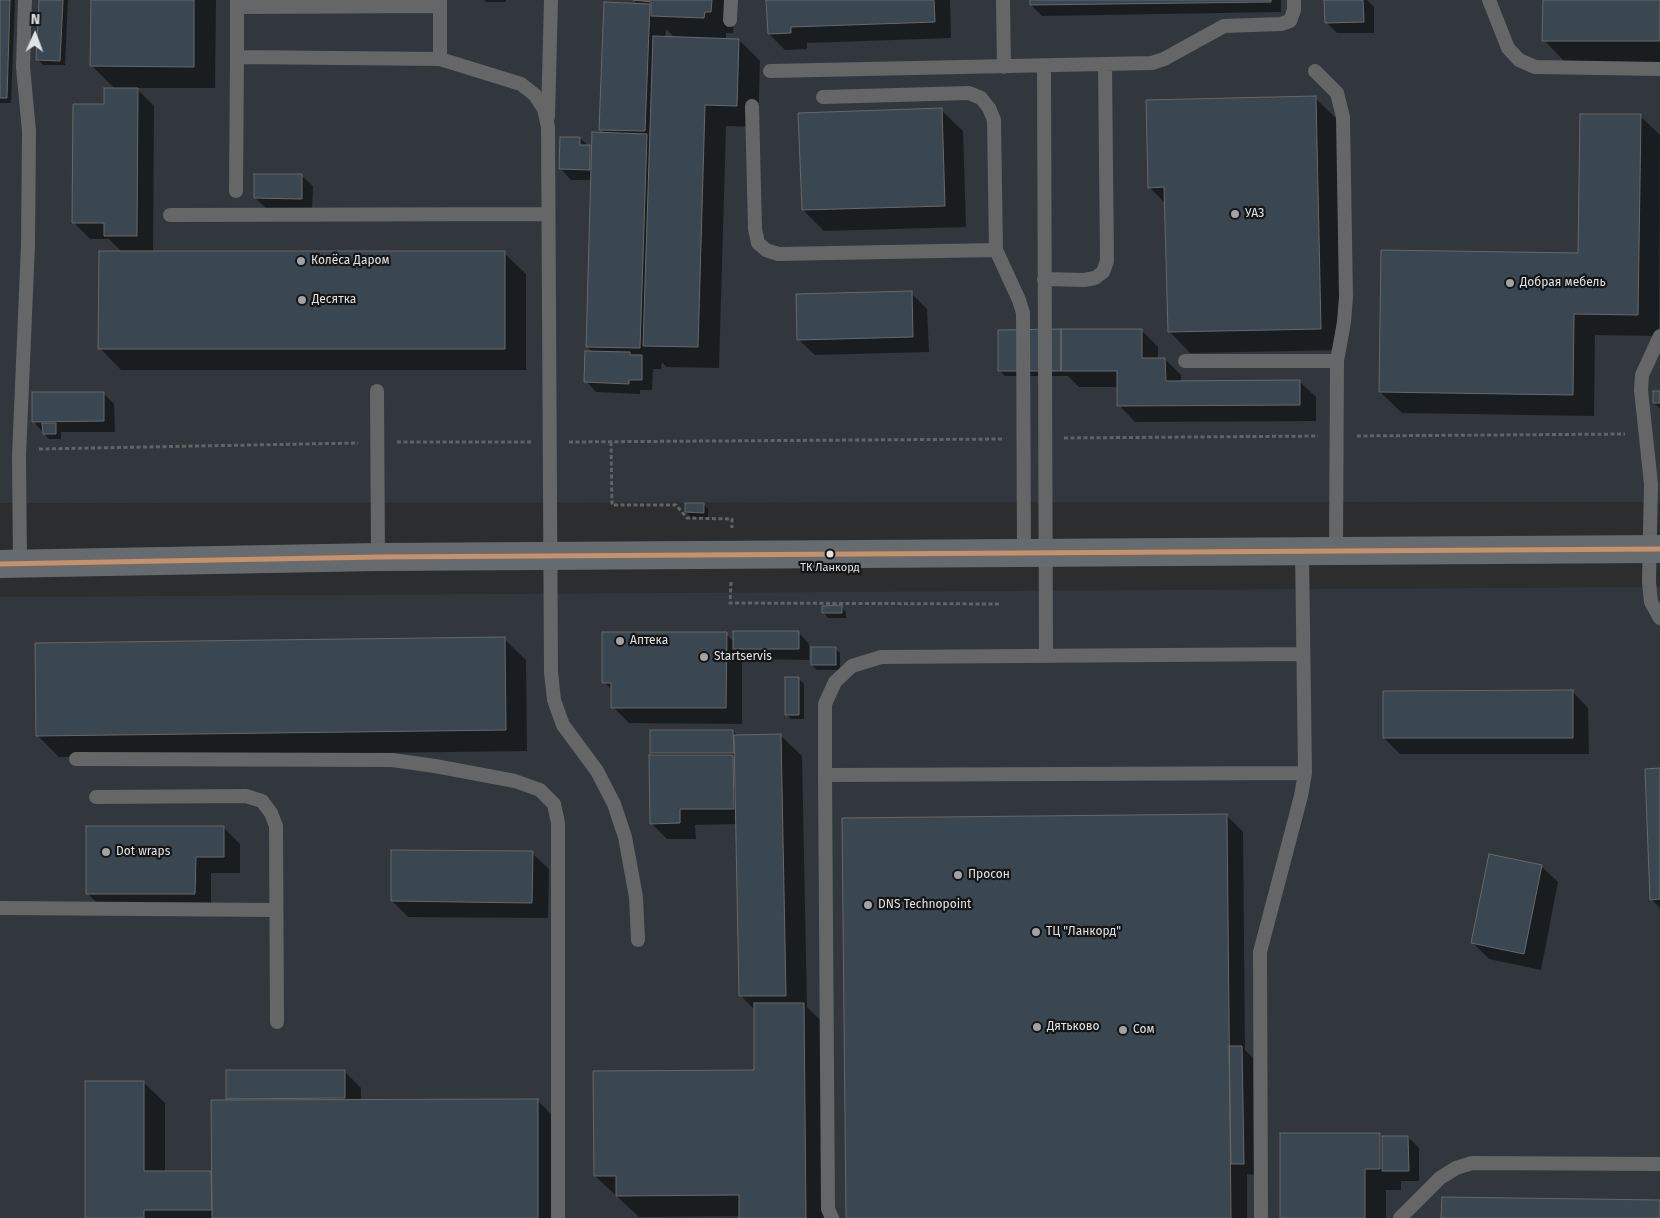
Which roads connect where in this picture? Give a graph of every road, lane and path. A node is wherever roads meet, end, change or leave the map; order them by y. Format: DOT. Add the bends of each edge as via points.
graph roads {
  1 [pos="26,0"];
  2 [pos="551,0"];
  3 [pos="731,0"];
  4 [pos="1003,0"];
  5 [pos="1294,0"];
  6 [pos="1489,0"];
  7 [pos="237,3"];
  8 [pos="440,3"];
  9 [pos="730,20"];
  10 [pos="237,56"];
  11 [pos="440,59"];
  12 [pos="1105,64"];
  13 [pos="1044,66"];
  14 [pos="1004,67"];
  15 [pos="1660,68"];
  16 [pos="770,71"];
  17 [pos="1315,71"];
  18 [pos="823,97"];
  19 [pos="752,106"];
  20 [pos="548,127"];
  21 [pos="236,191"];
  22 [pos="548,214"];
  23 [pos="170,215"];
  24 [pos="996,250"];
  25 [pos="1044,280"];
  26 [pos="1660,336"];
  27 [pos="1185,360"];
  28 [pos="1337,361"];
  29 [pos="377,391"];
  30 [pos="1645,434"];
  31 [pos="1335,436"];
  32 [pos="1024,438"];
  33 [pos="1045,438"];
  34 [pos="377,442"];
  35 [pos="550,442"];
  36 [pos="19,456"];
  37 [pos="1654,549"];
  38 [pos="1302,550"];
  39 [pos="1336,550"];
  40 [pos="1035,554"];
  41 [pos="378,557"];
  42 [pos="551,557"];
  43 [pos="10,564"];
  44 [pos="1660,618"];
  45 [pos="1303,654"];
  46 [pos="1046,656"];
  47 [pos="76,759"];
  48 [pos="1305,773"];
  49 [pos="825,774"];
  50 [pos="96,797"];
  51 [pos="0,908"];
  52 [pos="276,910"];
  53 [pos="638,940"];
  54 [pos="277,1022"];
  55 [pos="1660,1164"];
  56 [pos="558,1218"];
  57 [pos="832,1218"];
  58 [pos="1261,1218"];
  59 [pos="1400,1218"];
  1 -- 36 [label="lane" via="23,68 29,131 28,245"];
  2 -- 20 [label="lane"];
  3 -- 9 [label="lane"];
  4 -- 14 [label="lane"];
  5 -- 12 [label="lane" via="1290,21 1282,24 1224,26 1152,63"];
  6 -- 15 [label="lane" via="1508,48 1520,60 1535,67"];
  7 -- 8 [label="lane"];
  7 -- 10 [label="lane"];
  8 -- 11 [label="lane"];
  10 -- 11 [label="lane"];
  10 -- 21 [label="lane"];
  11 -- 20 [label="lane" via="521,84 535,94 544,109"];
  12 -- 13 [label="lane"];
  12 -- 25 [label="lane" via="1107,261 1103,272 1095,278"];
  13 -- 14 [label="lane"];
  13 -- 25 [label="lane"];
  14 -- 16 [label="lane"];
  17 -- 28 [label="lane" via="1337,93 1343,117 1346,297"];
  18 -- 24 [label="lane" via="969,94 981,98 994,120"];
  19 -- 24 [label="lane" via="755,229 758,243 766,250 778,254"];
  20 -- 22 [label="lane"];
  22 -- 23 [label="lane"];
  22 -- 35 [label="lane"];
  24 -- 32 [label="lane" via="1023,313"];
  25 -- 33 [label="lane"];
  26 -- 30 [label="lane" via="1642,375"];
  27 -- 28 [label="lane"];
  28 -- 31 [label="lane"];
  29 -- 34 [label="lane"];
  30 -- 31 [label="path"];
  30 -- 37 [label="lane"];
  31 -- 33 [label="path"];
  31 -- 39 [label="lane"];
  32 -- 35 [label="path"];
  32 -- 40 [label="lane"];
  33 -- 40 [label="lane"];
  34 -- 35 [label="path"];
  34 -- 36 [label="path" via="32,449"];
  34 -- 41 [label="lane"];
  35 -- 42 [label="lane"];
  36 -- 43 [label="lane"];
  37 -- 39 [label="main road"];
  37 -- 44 [label="lane" via="1649,582 1651,602"];
  38 -- 39 [label="main road"];
  38 -- 40 [label="main road"];
  38 -- 45 [label="lane"];
  40 -- 42 [label="main road"];
  40 -- 46 [label="lane"];
  41 -- 42 [label="main road"];
  41 -- 43 [label="main road"];
  42 -- 53 [label="lane" via="554,700 563,725 601,779 614,804 625,837 636,897"];
  45 -- 46 [label="lane"];
  45 -- 48 [label="lane"];
  46 -- 49 [label="lane" via="880,657 852,666 835,682 825,704"];
  47 -- 56 [label="lane" via="392,760 515,781 540,790 554,804 558,823"];
  48 -- 49 [label="lane"];
  48 -- 58 [label="lane" via="1260,952"];
  49 -- 57 [label="lane" via="828,1209"];
  50 -- 52 [label="lane" via="246,796 262,801 272,812 276,826"];
  51 -- 52 [label="lane"];
  52 -- 54 [label="lane"];
  55 -- 59 [label="lane" via="1472,1163 1440,1178"];
}
